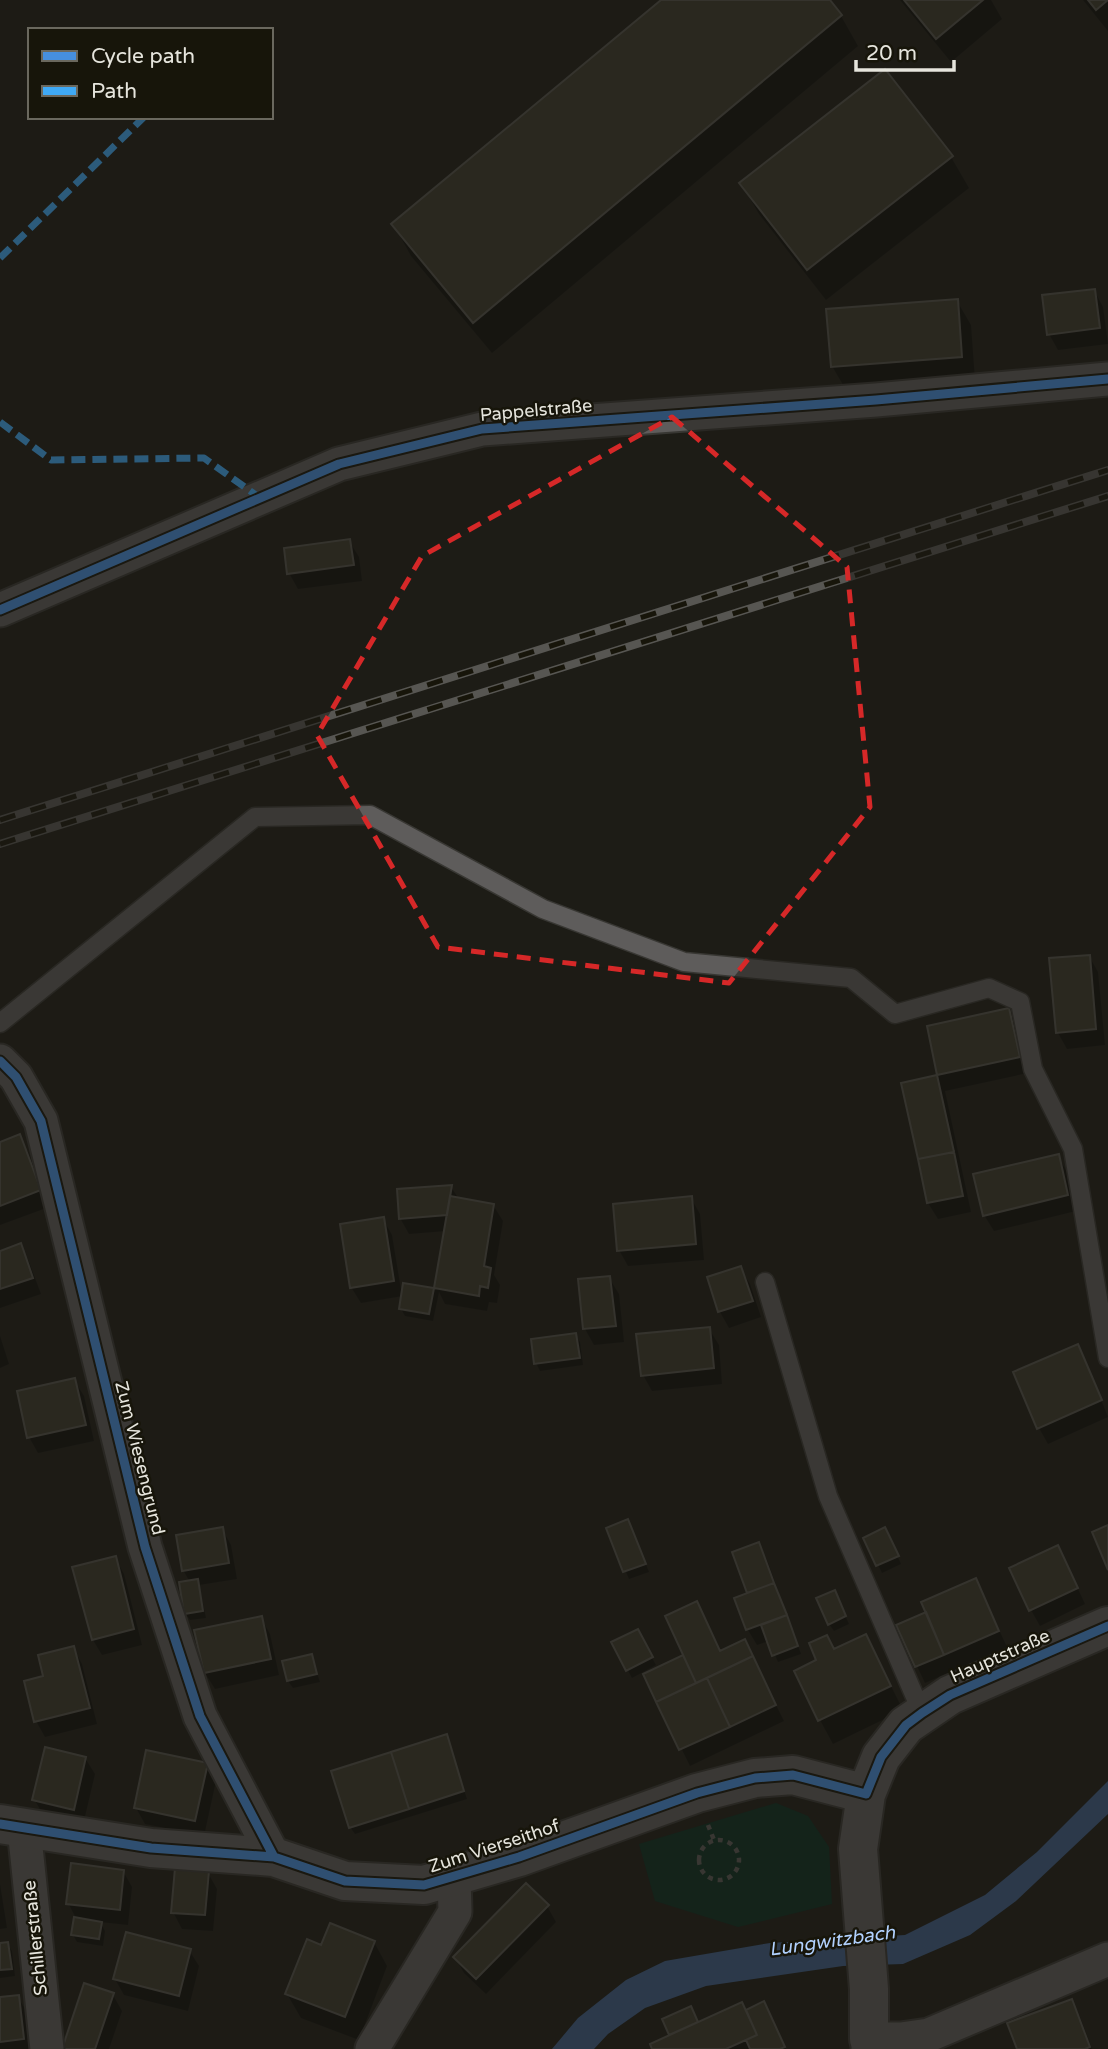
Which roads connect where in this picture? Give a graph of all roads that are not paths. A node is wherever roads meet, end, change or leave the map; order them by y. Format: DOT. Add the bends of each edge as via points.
graph roads {
  1 [pos="1108,379"];
  2 [pos="0,610"];
  3 [pos="0,1023"];
  4 [pos="0,1061"];
  5 [pos="765,1282"];
  6 [pos="1108,1358"];
  7 [pos="1108,1626"];
  8 [pos="922,1713"];
  9 [pos="866,1794"];
  10 [pos="12,1826"];
  11 [pos="274,1857"];
  12 [pos="454,1877"];
  13 [pos="1108,1959"];
  14 [pos="868,2044"];
  15 [pos="47,2049"];
  16 [pos="372,2049"];
  1 -- 2 [label="street, Pappelstraße" via="482,429 339,464"];
  3 -- 6 [label="lane" via="255,817 370,815 543,909 684,962 850,978 895,1014 989,988 1020,1002 1033,1069 1073,1149"];
  4 -- 11 [label="street, Zum Wiesengrund" via="16,1077 41,1121 145,1547 200,1716"];
  5 -- 8 [label="lane" via="828,1496"];
  7 -- 8 [label="street, Hauptstraße" via="950,1695"];
  8 -- 9 [label="street, Hauptstraße" via="906,1725 881,1757"];
  9 -- 12 [label="street, Zum Vierseithof" via="793,1775 755,1778 697,1793"];
  9 -- 14 [label="street, Hauptstraße" via="858,1849 869,1989"];
  10 -- 11 [label="street, Zum Vierseithof" via="151,1848"];
  10 -- 15 [label="street, Schillerstraße"];
  11 -- 12 [label="street, Zum Vierseithof" via="345,1881 424,1885"];
  12 -- 16 [label="street" via="456,1912"];
  13 -- 14 [label="street" via="929,2035"];
}
